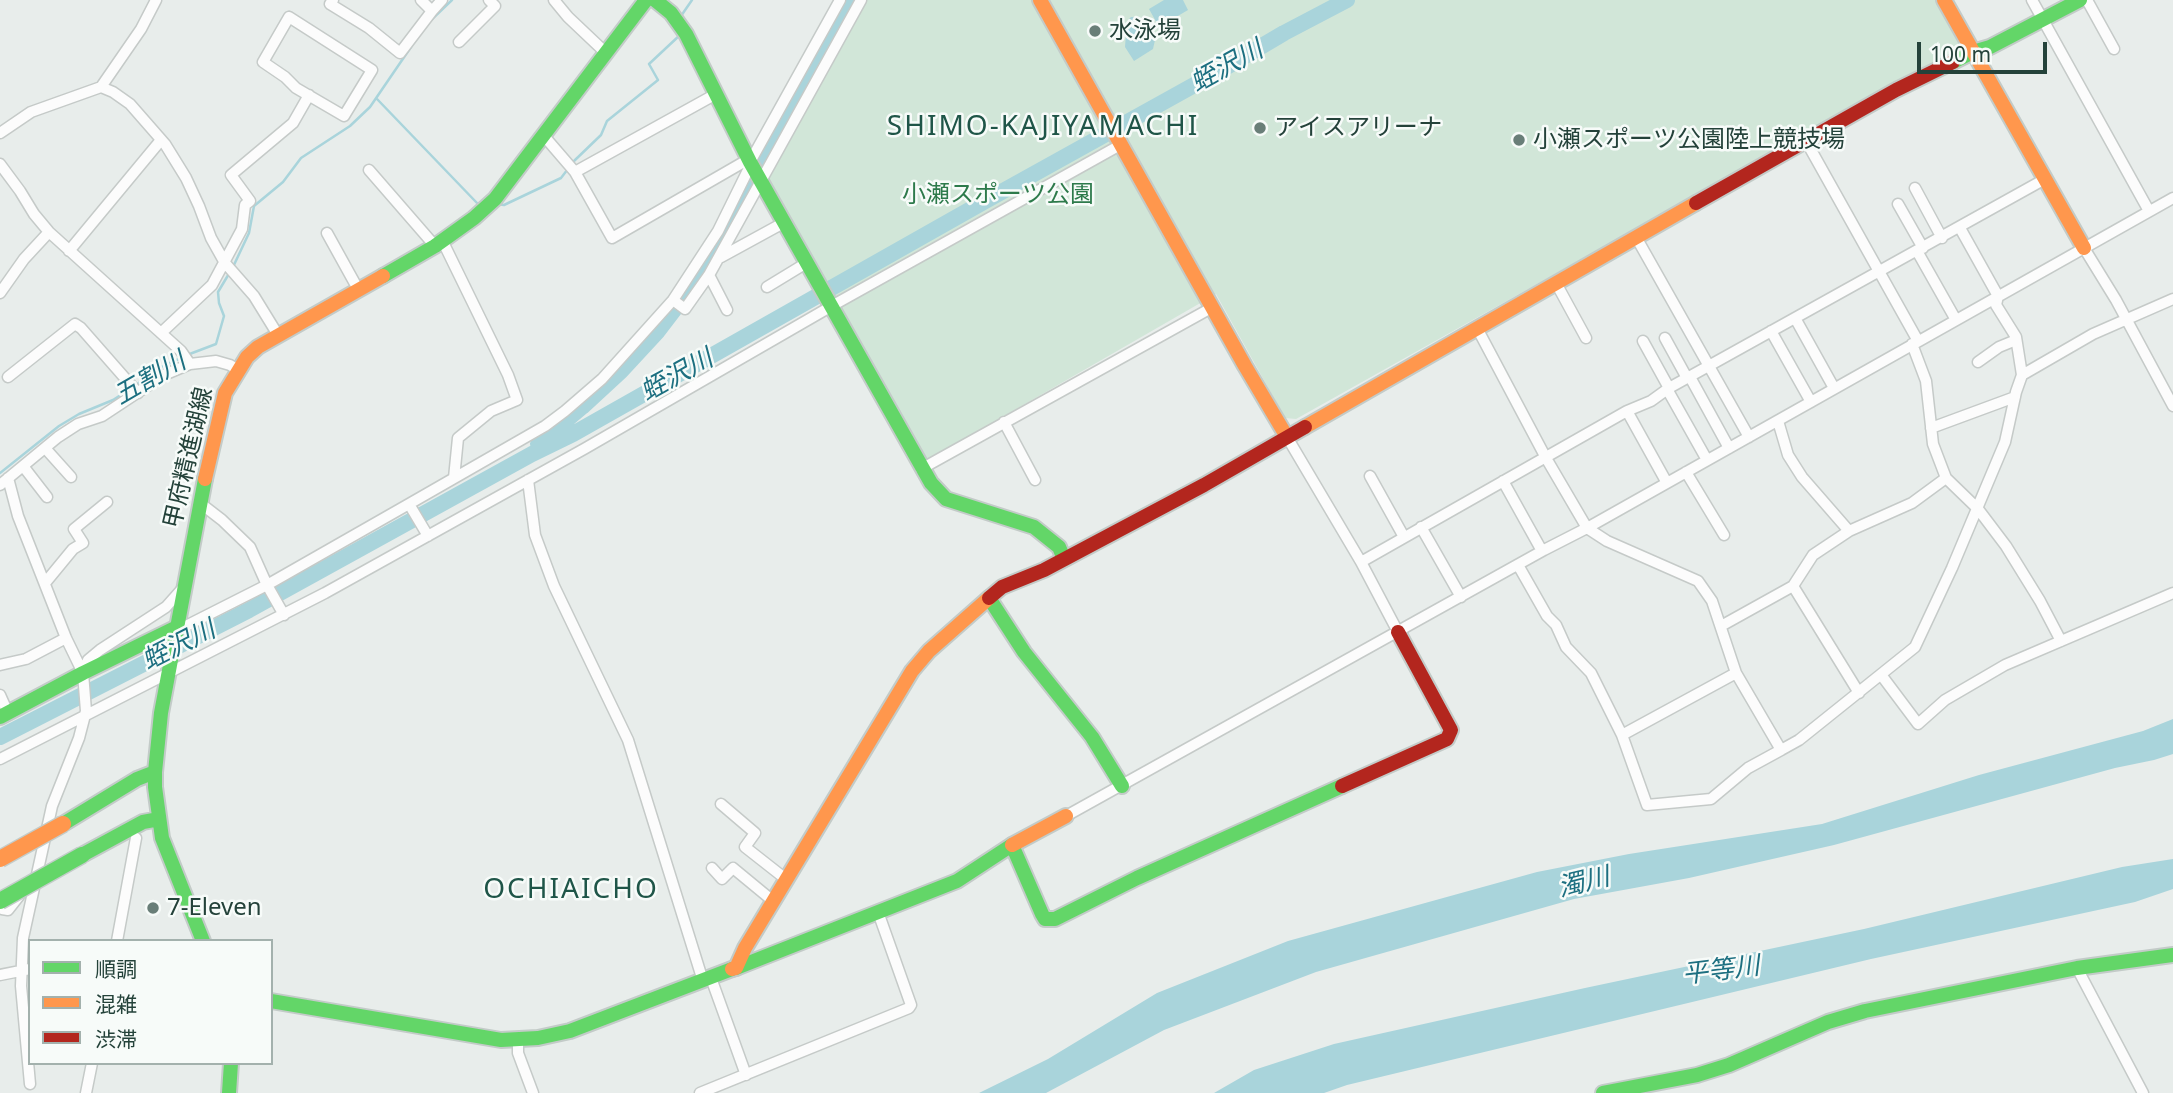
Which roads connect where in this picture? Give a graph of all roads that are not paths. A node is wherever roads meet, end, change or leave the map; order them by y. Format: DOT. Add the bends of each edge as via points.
graph roads {
  1 [pos="156,0"];
  2 [pos="333,0"];
  3 [pos="421,0"];
  4 [pos="442,0"];
  5 [pos="554,0"];
  6 [pos="646,0"];
  7 [pos="656,0"];
  8 [pos="841,0"];
  9 [pos="1040,0"];
  10 [pos="1944,0"];
  11 [pos="2032,0"];
  12 [pos="2080,0"];
  13 [pos="2087,0"];
  14 [pos="495,2"];
  15 [pos="859,3"];
  16 [pos="432,10"];
  17 [pos="2043,20"];
  18 [pos="459,42"];
  19 [pos="2114,49"];
  20 [pos="1973,52"];
  21 [pos="606,53"];
  22 [pos="101,87"];
  23 [pos="716,94"];
  24 [pos="309,95"];
  25 [pos="0,133"];
  26 [pos="544,136"];
  27 [pos="161,140"];
  28 [pos="1120,141"];
  29 [pos="1806,141"];
  30 [pos="0,164"];
  31 [pos="754,168"];
  32 [pos="369,170"];
  33 [pos="575,171"];
  34 [pos="2045,179"];
  35 [pos="1915,188"];
  36 [pos="2173,198"];
  37 [pos="1898,204"];
  38 [pos="2150,211"];
  39 [pos="785,222"];
  40 [pos="1960,228"];
  41 [pos="49,232"];
  42 [pos="327,233"];
  43 [pos="1636,237"];
  44 [pos="1942,237"];
  45 [pos="439,244"];
  46 [pos="2084,248"];
  47 [pos="1920,249"];
  48 [pos="69,251"];
  49 [pos="720,257"];
  50 [pos="225,262"];
  51 [pos="808,262"];
  52 [pos="1879,272"];
  53 [pos="709,275"];
  54 [pos="1556,283"];
  55 [pos="767,286"];
  56 [pos="358,289"];
  57 [pos="0,293"];
  58 [pos="1998,296"];
  59 [pos="2173,299"];
  60 [pos="673,300"];
  61 [pos="831,303"];
  62 [pos="1213,307"];
  63 [pos="727,310"];
  64 [pos="1795,318"];
  65 [pos="1956,320"];
  66 [pos="2125,320"];
  67 [pos="1477,328"];
  68 [pos="1771,331"];
  69 [pos="161,333"];
  70 [pos="278,335"];
  71 [pos="1586,338"];
  72 [pos="1665,338"];
  73 [pos="2016,340"];
  74 [pos="1643,341"];
  75 [pos="1915,343"];
  76 [pos="1978,362"];
  77 [pos="190,364"];
  78 [pos="1709,366"];
  79 [pos="238,370"];
  80 [pos="2022,375"];
  81 [pos="8,377"];
  82 [pos="1688,377"];
  83 [pos="1668,388"];
  84 [pos="1834,388"];
  85 [pos="138,393"];
  86 [pos="2015,397"];
  87 [pos="1811,402"];
  88 [pos="2173,406"];
  89 [pos="1627,411"];
  90 [pos="1778,421"];
  91 [pos="1004,422"];
  92 [pos="1931,428"];
  93 [pos="1287,437"];
  94 [pos="1749,437"];
  95 [pos="45,448"];
  96 [pos="1729,448"];
  97 [pos="1546,458"];
  98 [pos="1707,460"];
  99 [pos="23,466"];
  100 [pos="921,468"];
  101 [pos="1686,472"];
  102 [pos="1370,476"];
  103 [pos="71,478"];
  104 [pos="454,478"];
  105 [pos="1946,478"];
  106 [pos="528,480"];
  107 [pos="1035,480"];
  108 [pos="1503,481"];
  109 [pos="4,482"];
  110 [pos="1667,483"];
  111 [pos="47,497"];
  112 [pos="107,502"];
  113 [pos="200,503"];
  114 [pos="410,506"];
  115 [pos="1978,509"];
  116 [pos="1421,527"];
  117 [pos="1587,528"];
  118 [pos="1849,531"];
  119 [pos="426,533"];
  120 [pos="1724,535"];
  121 [pos="1404,537"];
  122 [pos="1542,551"];
  123 [pos="1064,559"];
  124 [pos="1361,562"];
  125 [pos="1518,565"];
  126 [pos="45,583"];
  127 [pos="267,586"];
  128 [pos="1793,586"];
  129 [pos="184,587"];
  130 [pos="2173,593"];
  131 [pos="1461,597"];
  132 [pos="989,598"];
  133 [pos="283,613"];
  134 [pos="1721,626"];
  135 [pos="176,631"];
  136 [pos="1398,632"];
  137 [pos="66,638"];
  138 [pos="2061,641"];
  139 [pos="0,665"];
  140 [pos="168,672"];
  141 [pos="1736,673"];
  142 [pos="83,676"];
  143 [pos="1881,676"];
  144 [pos="1859,693"];
  145 [pos="0,695"];
  146 [pos="86,713"];
  147 [pos="4,715"];
  148 [pos="1622,735"];
  149 [pos="1781,750"];
  150 [pos="0,759"];
  151 [pos="155,772"];
  152 [pos="1122,786"];
  153 [pos="721,804"];
  154 [pos="1066,816"];
  155 [pos="159,819"];
  156 [pos="136,838"];
  157 [pos="1012,845"];
  158 [pos="0,859"];
  159 [pos="712,869"];
  160 [pos="787,880"];
  161 [pos="32,896"];
  162 [pos="773,901"];
  163 [pos="0,903"];
  164 [pos="878,912"];
  165 [pos="117,939"];
  166 [pos="202,939"];
  167 [pos="2173,955"];
  168 [pos="736,968"];
  169 [pos="2077,968"];
  170 [pos="26,969"];
  171 [pos="0,975"];
  172 [pos="707,980"];
  173 [pos="273,1001"];
  174 [pos="28,1026"];
  175 [pos="518,1039"];
  176 [pos="29,1065"];
  177 [pos="92,1065"];
  178 [pos="231,1065"];
  179 [pos="746,1075"];
  180 [pos="30,1084"];
  181 [pos="1621,1092"];
  182 [pos="86,1093"];
  183 [pos="229,1093"];
  184 [pos="533,1093"];
  185 [pos="699,1093"];
  186 [pos="1603,1093"];
  187 [pos="2143,1093"];
  1 -- 22 [label="street"];
  2 -- 16 [label="street" via="330,4 400,53"];
  3 -- 16 [label="street"];
  4 -- 16 [label="street"];
  5 -- 21 [label="street"];
  6 -- 21 [label="main road, 甲府精進湖線"];
  7 -- 23 [label="main road" via="683,29"];
  8 -- 15 [label="street"];
  8 -- 31 [label="street"];
  9 -- 28 [label="main road"];
  10 -- 20 [label="main road"];
  11 -- 17 [label="street"];
  12 -- 17 [label="main road"];
  13 -- 19 [label="street"];
  14 -- 18 [label="street"];
  15 -- 31 [label="street"];
  17 -- 20 [label="main road"];
  17 -- 38 [label="street"];
  20 -- 29 [label="main road"];
  20 -- 34 [label="main road"];
  21 -- 26 [label="main road, 甲府精進湖線"];
  22 -- 25 [label="street" via="31,112"];
  22 -- 27 [label="street" via="130,104"];
  23 -- 31 [label="main road"];
  23 -- 33 [label="street"];
  24 -- 24 [label="street" via="263,62 289,17 372,69 344,116"];
  24 -- 50 [label="street" via="293,123 231,175 250,201"];
  26 -- 33 [label="street"];
  26 -- 45 [label="main road, 甲府精進湖線" via="490,204"];
  27 -- 48 [label="street"];
  27 -- 50 [label="street" via="186,178"];
  28 -- 61 [label="street"];
  28 -- 62 [label="main road"];
  29 -- 43 [label="main road"];
  29 -- 52 [label="street"];
  30 -- 41 [label="street"];
  31 -- 33 [label="street" via="612,238"];
  31 -- 39 [label="main road"];
  31 -- 49 [label="street"];
  31 -- 60 [label="street"];
  32 -- 45 [label="street"];
  34 -- 40 [label="street"];
  34 -- 46 [label="main road"];
  35 -- 44 [label="street"];
  36 -- 38 [label="street"];
  37 -- 47 [label="street"];
  38 -- 46 [label="street"];
  39 -- 49 [label="street"];
  39 -- 51 [label="main road"];
  40 -- 44 [label="street"];
  40 -- 58 [label="street"];
  41 -- 48 [label="street"];
  41 -- 57 [label="street"];
  42 -- 56 [label="street"];
  43 -- 54 [label="main road"];
  43 -- 78 [label="street"];
  44 -- 47 [label="street"];
  45 -- 56 [label="main road, 甲府精進湖線"];
  45 -- 104 [label="street" via="517,400 491,411 458,438"];
  46 -- 58 [label="street"];
  46 -- 66 [label="street"];
  47 -- 52 [label="street"];
  47 -- 65 [label="street"];
  48 -- 69 [label="street"];
  49 -- 53 [label="street"];
  50 -- 69 [label="street" via="212,285"];
  50 -- 70 [label="street"];
  51 -- 55 [label="street"];
  51 -- 61 [label="main road"];
  52 -- 64 [label="street"];
  52 -- 75 [label="street"];
  53 -- 60 [label="street" via="685,309"];
  53 -- 63 [label="street"];
  54 -- 67 [label="main road"];
  54 -- 71 [label="street"];
  56 -- 70 [label="main road, 甲府精進湖線"];
  58 -- 65 [label="street"];
  58 -- 73 [label="street" via="1996,305"];
  59 -- 66 [label="street"];
  60 -- 104 [label="street" via="602,379 565,411"];
  61 -- 100 [label="main road"];
  61 -- 106 [label="street"];
  62 -- 91 [label="street"];
  62 -- 93 [label="main road"];
  64 -- 68 [label="street"];
  64 -- 84 [label="street"];
  65 -- 75 [label="street"];
  66 -- 80 [label="street"];
  66 -- 88 [label="street"];
  67 -- 93 [label="main road"];
  67 -- 97 [label="street"];
  68 -- 78 [label="street"];
  68 -- 87 [label="street"];
  69 -- 77 [label="street"];
  70 -- 79 [label="main road, 甲府精進湖線" via="258,347"];
  72 -- 82 [label="street"];
  73 -- 76 [label="street"];
  73 -- 80 [label="street"];
  74 -- 83 [label="street"];
  75 -- 84 [label="street"];
  75 -- 92 [label="street" via="1926,381"];
  77 -- 79 [label="street" via="216,361"];
  77 -- 85 [label="street"];
  78 -- 82 [label="street"];
  78 -- 94 [label="street"];
  79 -- 113 [label="main road, 甲府精進湖線" via="225,393"];
  80 -- 86 [label="street"];
  81 -- 85 [label="street" via="75,324"];
  82 -- 83 [label="street"];
  82 -- 96 [label="street"];
  83 -- 89 [label="street"];
  83 -- 98 [label="street"];
  84 -- 87 [label="street"];
  85 -- 95 [label="street" via="102,416 78,424"];
  86 -- 92 [label="street"];
  86 -- 115 [label="street" via="2005,442"];
  87 -- 90 [label="street"];
  89 -- 97 [label="street"];
  89 -- 110 [label="street"];
  90 -- 94 [label="street"];
  90 -- 118 [label="street" via="1788,455 1802,477"];
  91 -- 100 [label="street"];
  91 -- 107 [label="street"];
  92 -- 105 [label="street"];
  93 -- 123 [label="main road"];
  93 -- 124 [label="street"];
  94 -- 96 [label="street"];
  95 -- 99 [label="street"];
  95 -- 103 [label="street"];
  96 -- 98 [label="street"];
  97 -- 108 [label="street"];
  97 -- 117 [label="street"];
  98 -- 101 [label="street"];
  99 -- 109 [label="street"];
  99 -- 111 [label="street"];
  100 -- 123 [label="main road" via="946,499 1034,527 1052,539"];
  101 -- 110 [label="street"];
  101 -- 120 [label="street"];
  102 -- 121 [label="street"];
  104 -- 114 [label="street"];
  105 -- 115 [label="street"];
  105 -- 118 [label="street" via="1912,503"];
  106 -- 119 [label="street"];
  106 -- 172 [label="street" via="535,535 554,586 628,740"];
  108 -- 116 [label="street"];
  108 -- 122 [label="street"];
  109 -- 126 [label="street"];
  110 -- 117 [label="street"];
  112 -- 126 [label="street" via="74,529 83,543"];
  113 -- 127 [label="street" via="250,547"];
  113 -- 129 [label="main road, 甲府精進湖線"];
  114 -- 119 [label="street"];
  114 -- 127 [label="street"];
  115 -- 138 [label="street" via="2040,601"];
  115 -- 143 [label="street" via="1915,647"];
  116 -- 121 [label="street"];
  116 -- 131 [label="street"];
  117 -- 122 [label="street"];
  117 -- 134 [label="street" via="1698,582 1712,601"];
  118 -- 128 [label="street" via="1813,555"];
  119 -- 133 [label="street"];
  121 -- 124 [label="street"];
  122 -- 125 [label="street"];
  123 -- 132 [label="main road" via="1010,583"];
  124 -- 136 [label="street"];
  125 -- 131 [label="street"];
  125 -- 148 [label="street" via="1566,647 1591,673"];
  126 -- 137 [label="street"];
  127 -- 133 [label="street"];
  127 -- 135 [label="street"];
  128 -- 134 [label="street"];
  128 -- 144 [label="street"];
  129 -- 135 [label="main road, 甲府精進湖線"];
  129 -- 142 [label="street" via="166,607 100,649 88,660"];
  130 -- 138 [label="street"];
  131 -- 136 [label="street"];
  132 -- 152 [label="main road" via="1024,652 1092,737"];
  132 -- 160 [label="main road" via="912,671"];
  133 -- 140 [label="street"];
  134 -- 141 [label="street"];
  135 -- 140 [label="main road, 甲府精進湖線"];
  135 -- 142 [label="main road"];
  136 -- 152 [label="street"];
  136 -- 157 [label="main road" via="1451,730 1447,739 1055,919 1045,919 1042,914"];
  137 -- 139 [label="street" via="26,659"];
  137 -- 142 [label="street"];
  138 -- 143 [label="street" via="2005,665 1945,700 1918,724"];
  140 -- 146 [label="street"];
  140 -- 151 [label="main road, 甲府精進湖線"];
  141 -- 148 [label="street"];
  141 -- 149 [label="street"];
  142 -- 146 [label="street"];
  142 -- 147 [label="main road"];
  143 -- 144 [label="street"];
  144 -- 149 [label="street"];
  145 -- 147 [label="street"];
  146 -- 150 [label="street"];
  146 -- 161 [label="street" via="51,806"];
  148 -- 149 [label="street" via="1647,805 1711,799 1748,768"];
  151 -- 155 [label="main road, 甲府精進湖線"];
  151 -- 158 [label="main road, bridge"];
  152 -- 154 [label="street"];
  153 -- 160 [label="street" via="755,834 745,847"];
  154 -- 157 [label="main road"];
  155 -- 163 [label="main road, bridge" via="143,822"];
  155 -- 166 [label="main road, 甲府精進湖線" via="170,862"];
  156 -- 165 [label="street"];
  157 -- 164 [label="main road" via="957,881"];
  159 -- 162 [label="street" via="722,879 733,867"];
  160 -- 162 [label="main road"];
  161 -- 163 [label="street" via="19,896 8,910"];
  161 -- 170 [label="street" via="23,938"];
  162 -- 168 [label="main road"];
  164 -- 168 [label="main road"];
  164 -- 179 [label="street" via="909,1008"];
  167 -- 169 [label="main road"];
  168 -- 172 [label="main road"];
  169 -- 181 [label="main road" via="1848,1015 1741,1062"];
  169 -- 187 [label="street"];
  170 -- 171 [label="street"];
  170 -- 174 [label="street"];
  172 -- 175 [label="main road" via="570,1031"];
  172 -- 179 [label="street"];
  173 -- 175 [label="main road" via="501,1040"];
  175 -- 184 [label="street" via="518,1053"];
  176 -- 180 [label="street"];
  177 -- 182 [label="street"];
  178 -- 183 [label="main road"];
  179 -- 185 [label="street"];
  181 -- 186 [label="main road"];
}
